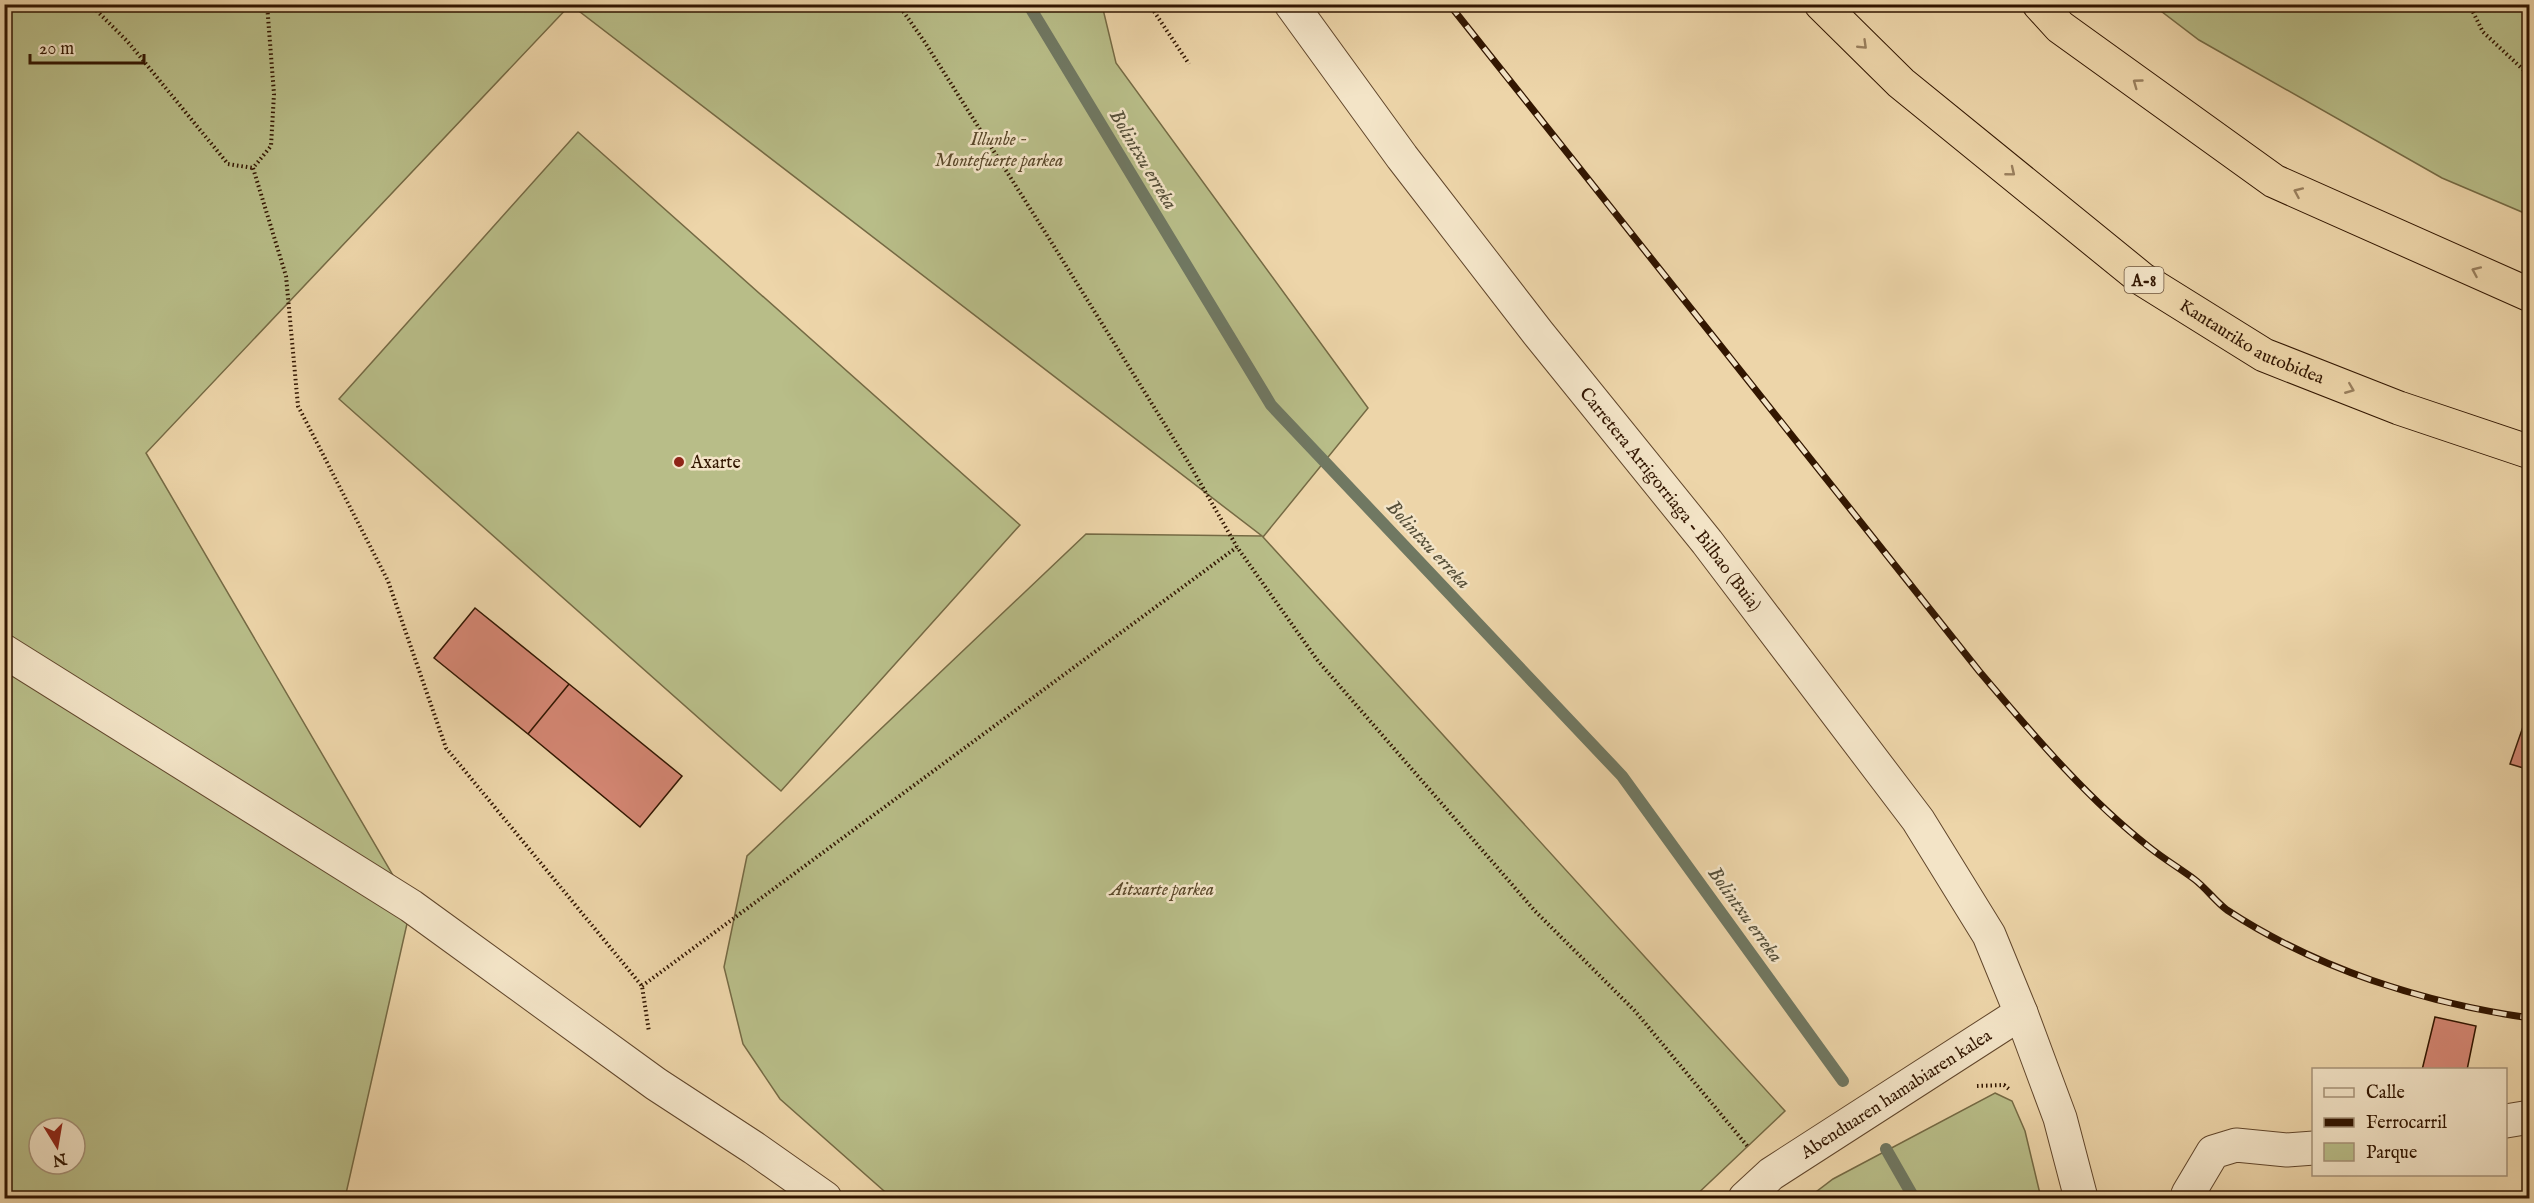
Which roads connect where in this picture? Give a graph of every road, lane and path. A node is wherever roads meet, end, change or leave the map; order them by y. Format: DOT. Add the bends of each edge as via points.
graph roads {
  1 [pos="90,4"];
  2 [pos="267,4"];
  3 [pos="898,4"];
  4 [pos="1149,4"];
  5 [pos="1291,4"];
  6 [pos="1821,4"];
  7 [pos="2038,4"];
  8 [pos="2469,4"];
  9 [pos="1189,64"];
  10 [pos="2529,76"];
  11 [pos="253,168"];
  12 [pos="2529,295"];
  13 [pos="2529,452"];
  14 [pos="1237,547"];
  15 [pos="4,651"];
  16 [pos="642,986"];
  17 [pos="2021,1013"];
  18 [pos="656,1084"];
  19 [pos="1967,1091"];
  20 [pos="2012,1092"];
  21 [pos="2529,1117"];
  22 [pos="2507,1121"];
  23 [pos="2312,1148"];
  24 [pos="1771,1174"];
  25 [pos="825,1198"];
  26 [pos="1745,1198"];
  27 [pos="2081,1198"];
  28 [pos="2188,1198"];
  1 -- 11 [label="path" via="128,42 228,164"];
  2 -- 11 [label="path" via="274,94 271,146"];
  3 -- 14 [label="path" via="1050,240"];
  4 -- 9 [label="path"];
  5 -- 17 [label="street, Carretera Arrigorriaga - Bilbao (Buia)" via="1459,231 1707,542 1918,820 1989,935"];
  6 -- 13 [label="highway, Kantauriko autobidea / A-8, one-way" via="1901,82 2142,279 2264,355 2399,408"];
  12 -- 7 [label="highway, one-way" via="2274,181 2060,27"];
  8 -- 10 [label="path" via="2483,32"];
  11 -- 16 [label="path" via="286,276 298,406 388,581 446,748"];
  14 -- 16 [label="path"];
  14 -- 24 [label="path" via="1318,661 1535,911 1635,1011"];
  15 -- 18 [label="street" via="411,906"];
  16 -- 18 [label="path"];
  17 -- 24 [label="street, Abenduaren hamabiaren kalea"];
  17 -- 27 [label="street, Carretera Arrigorriaga - Bilbao (Buia)" via="2060,1118"];
  18 -- 25 [label="street"];
  19 -- 20 [label="path" via="1977,1086 2004,1085"];
  21 -- 22 [label="street"];
  23 -- 28 [label="street" via="2236,1145 2213,1152"];
  24 -- 26 [label="street, Abenduaren hamabiaren kalea"];
}
